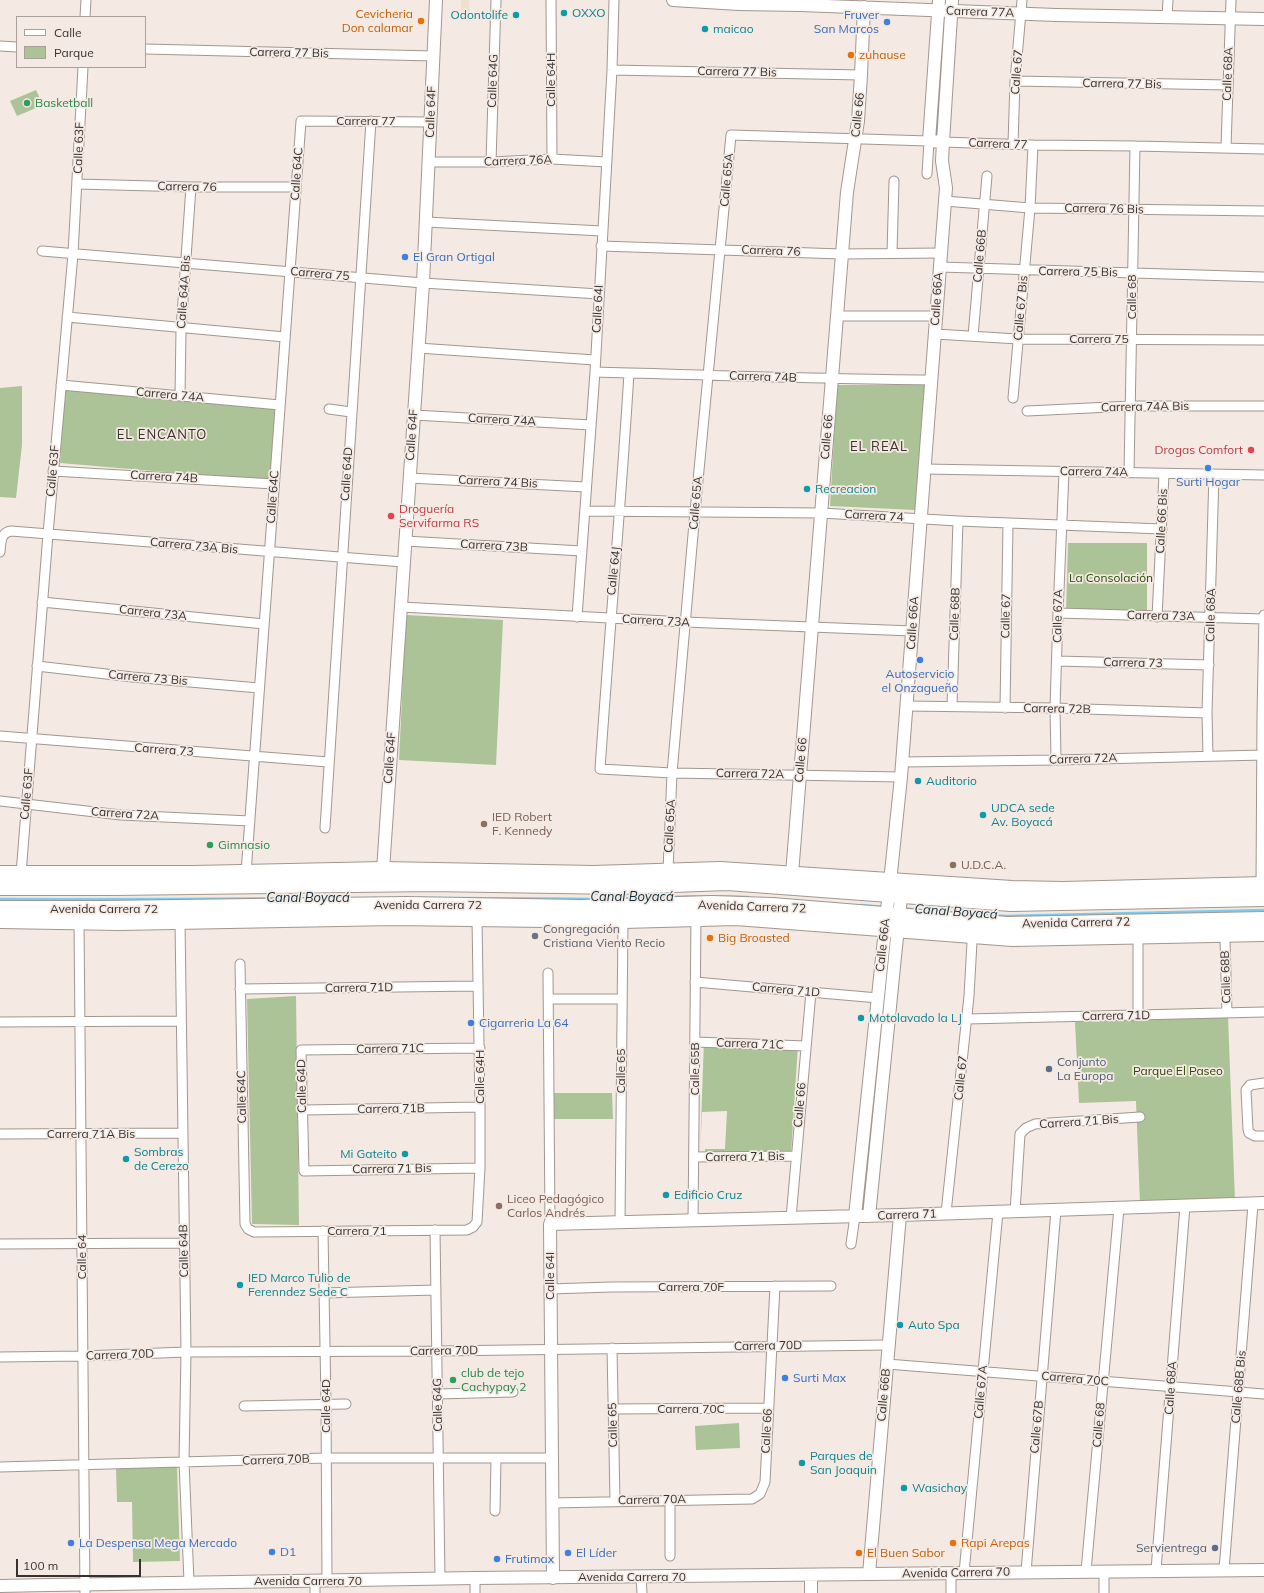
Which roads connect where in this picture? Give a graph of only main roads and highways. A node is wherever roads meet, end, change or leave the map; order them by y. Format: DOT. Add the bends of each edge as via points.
graph roads {
  1 [pos="503,871"];
  2 [pos="0,874"];
  3 [pos="80,874"];
  4 [pos="194,874"];
  5 [pos="593,874"];
  6 [pos="522,885"];
  7 [pos="172,886"];
  8 [pos="571,886"];
  9 [pos="0,887"];
  10 [pos="114,887"];
  11 [pos="1263,890"];
  12 [pos="335,905"];
  13 [pos="894,905"];
  14 [pos="540,907"];
  15 [pos="0,909"];
  16 [pos="317,919"];
  17 [pos="0,920"];
  18 [pos="560,920"];
  19 [pos="1264,920"];
  20 [pos="1162,921"];
  21 [pos="1264,932"];
  22 [pos="1181,934"];
  1 -- 4 [label="highway, Avenida Carrera 72" via="383,870"];
  1 -- 5 [label="highway, Avenida Carrera 72"];
  1 -- 6 [label="highway"];
  2 -- 3 [label="highway, Avenida Carrera 72"];
  3 -- 4 [label="highway, Avenida Carrera 72"];
  3 -- 10 [label="highway"];
  4 -- 7 [label="highway"];
  5 -- 8 [label="highway"];
  5 -- 13 [label="highway, Avenida Carrera 72" via="720,870 792,874"];
  6 -- 7 [label="highway, Avenida Carrera 72" via="424,883"];
  6 -- 8 [label="highway, Avenida Carrera 72"];
  7 -- 10 [label="highway, Avenida Carrera 72"];
  8 -- 13 [label="highway, Avenida Carrera 72" via="727,882"];
  9 -- 10 [label="highway, Avenida Carrera 72"];
  11 -- 13 [label="highway, Avenida Carrera 72" via="1012,889"];
  12 -- 14 [label="highway, Avenida Carrera 72"];
  12 -- 15 [label="highway, Avenida Carrera 72"];
  12 -- 16 [label="highway"];
  13 -- 14 [label="highway, Avenida Carrera 72"];
  13 -- 18 [label="highway, Avenida Carrera 72" via="766,918"];
  13 -- 20 [label="highway, Avenida Carrera 72" via="992,924"];
  13 -- 22 [label="highway, Avenida Carrera 72" via="1012,938"];
  14 -- 18 [label="highway"];
  16 -- 17 [label="highway, Avenida Carrera 72"];
  16 -- 18 [label="highway, Avenida Carrera 72" via="394,917"];
  19 -- 20 [label="highway, Avenida Carrera 72"];
  20 -- 22 [label="highway"];
  21 -- 22 [label="highway, Avenida Carrera 72"];
}
